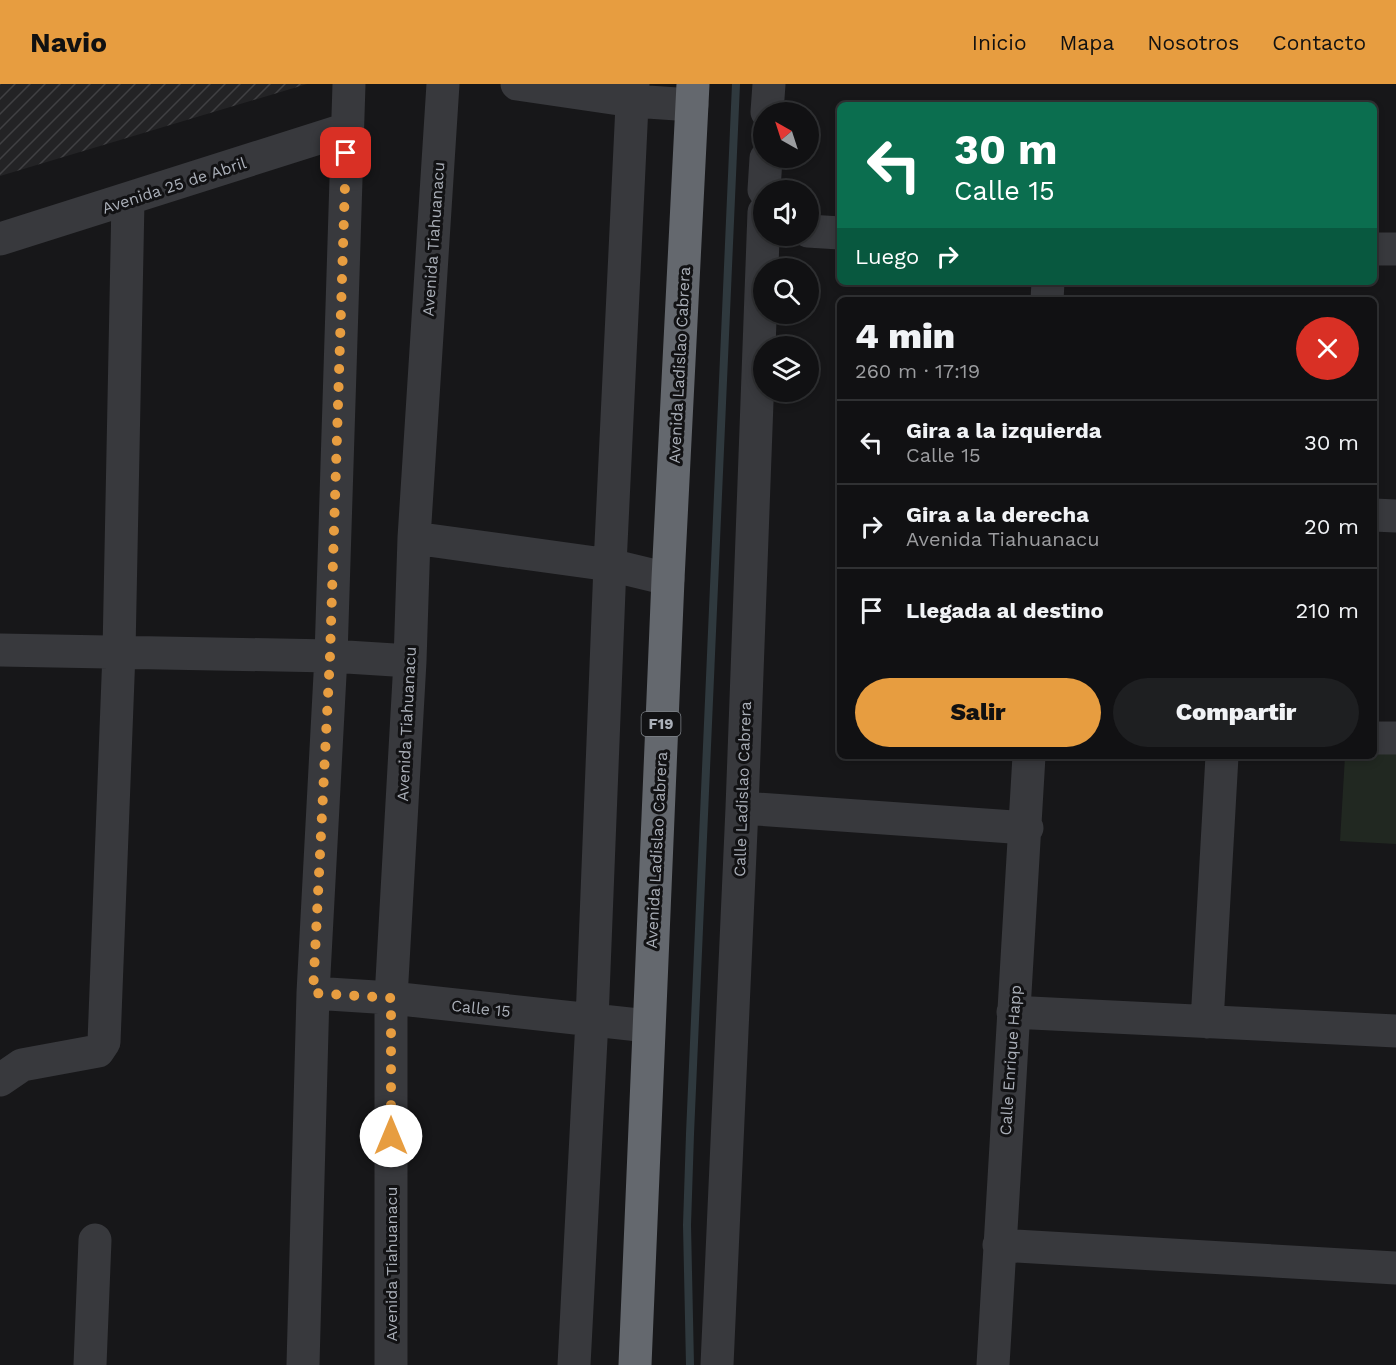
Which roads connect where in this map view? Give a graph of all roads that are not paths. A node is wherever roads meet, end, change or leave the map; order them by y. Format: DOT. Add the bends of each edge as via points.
graph roads {
  1 [pos="349,84"];
  2 [pos="443,84"];
  3 [pos="517,84"];
  4 [pos="769,84"];
  5 [pos="633,92"];
  6 [pos="693,94"];
  7 [pos="768,102"];
  8 [pos="347,129"];
  9 [pos="128,200"];
  10 [pos="819,232"];
  11 [pos="837,233"];
  12 [pos="0,239"];
  13 [pos="762,246"];
  14 [pos="1377,249"];
  15 [pos="1396,249"];
  16 [pos="1377,515"];
  17 [pos="1396,516"];
  18 [pos="414,538"];
  19 [pos="610,565"];
  20 [pos="668,579"];
  21 [pos="0,650"];
  22 [pos="119,652"];
  23 [pos="330,656"];
  24 [pos="410,661"];
  25 [pos="1377,738"];
  26 [pos="1396,738"];
  27 [pos="1029,759"];
  28 [pos="1222,759"];
  29 [pos="742,808"];
  30 [pos="1027,828"];
  31 [pos="313,993"];
  32 [pos="391,998"];
  33 [pos="1013,1012"];
  34 [pos="592,1020"];
  35 [pos="1207,1022"];
  36 [pos="648,1026"];
  37 [pos="1396,1031"];
  38 [pos="0,1080"];
  39 [pos="95,1240"];
  40 [pos="999,1245"];
  41 [pos="1396,1268"];
  42 [pos="90,1365"];
  43 [pos="303,1365"];
  44 [pos="391,1365"];
  45 [pos="574,1365"];
  46 [pos="635,1365"];
  47 [pos="717,1365"];
  48 [pos="993,1365"];
  1 -- 8 [label="street"];
  2 -- 18 [label="street, Avenida Tiahuanacu"];
  3 -- 5 [label="street"];
  4 -- 7 [label="street"];
  5 -- 6 [label="street"];
  5 -- 19 [label="street"];
  6 -- 20 [label="highway, Avenida Ladislao Cabrera / F19"];
  8 -- 9 [label="street, Avenida 25 de Abril"];
  8 -- 23 [label="street"];
  9 -- 12 [label="street, Avenida 25 de Abril"];
  9 -- 22 [label="street"];
  10 -- 11 [label="street"];
  13 -- 29 [label="street, Calle Ladislao Cabrera"];
  14 -- 15 [label="street"];
  16 -- 17 [label="street"];
  18 -- 19 [label="street"];
  18 -- 24 [label="street, Avenida Tiahuanacu"];
  19 -- 20 [label="street"];
  19 -- 34 [label="street"];
  20 -- 36 [label="highway, Avenida Ladislao Cabrera / F19"];
  21 -- 22 [label="street"];
  22 -- 23 [label="street"];
  22 -- 38 [label="street" via="104,1042 98,1051 22,1065"];
  23 -- 24 [label="street"];
  23 -- 31 [label="street"];
  24 -- 32 [label="street, Avenida Tiahuanacu"];
  25 -- 26 [label="street"];
  27 -- 30 [label="street, Calle Enrique Happ"];
  28 -- 35 [label="street"];
  29 -- 30 [label="street"];
  29 -- 47 [label="street, Calle Ladislao Cabrera"];
  30 -- 33 [label="street, Calle Enrique Happ"];
  31 -- 32 [label="street, Calle 15"];
  31 -- 43 [label="street"];
  32 -- 34 [label="street, Calle 15"];
  32 -- 44 [label="street, Avenida Tiahuanacu"];
  33 -- 35 [label="street"];
  33 -- 40 [label="street, Calle Enrique Happ"];
  34 -- 36 [label="street, Calle 15"];
  34 -- 45 [label="street"];
  35 -- 37 [label="street"];
  36 -- 46 [label="highway, Avenida Ladislao Cabrera / F19"];
  39 -- 42 [label="street"];
  40 -- 41 [label="street"];
  40 -- 48 [label="street, Calle Enrique Happ"];
}
